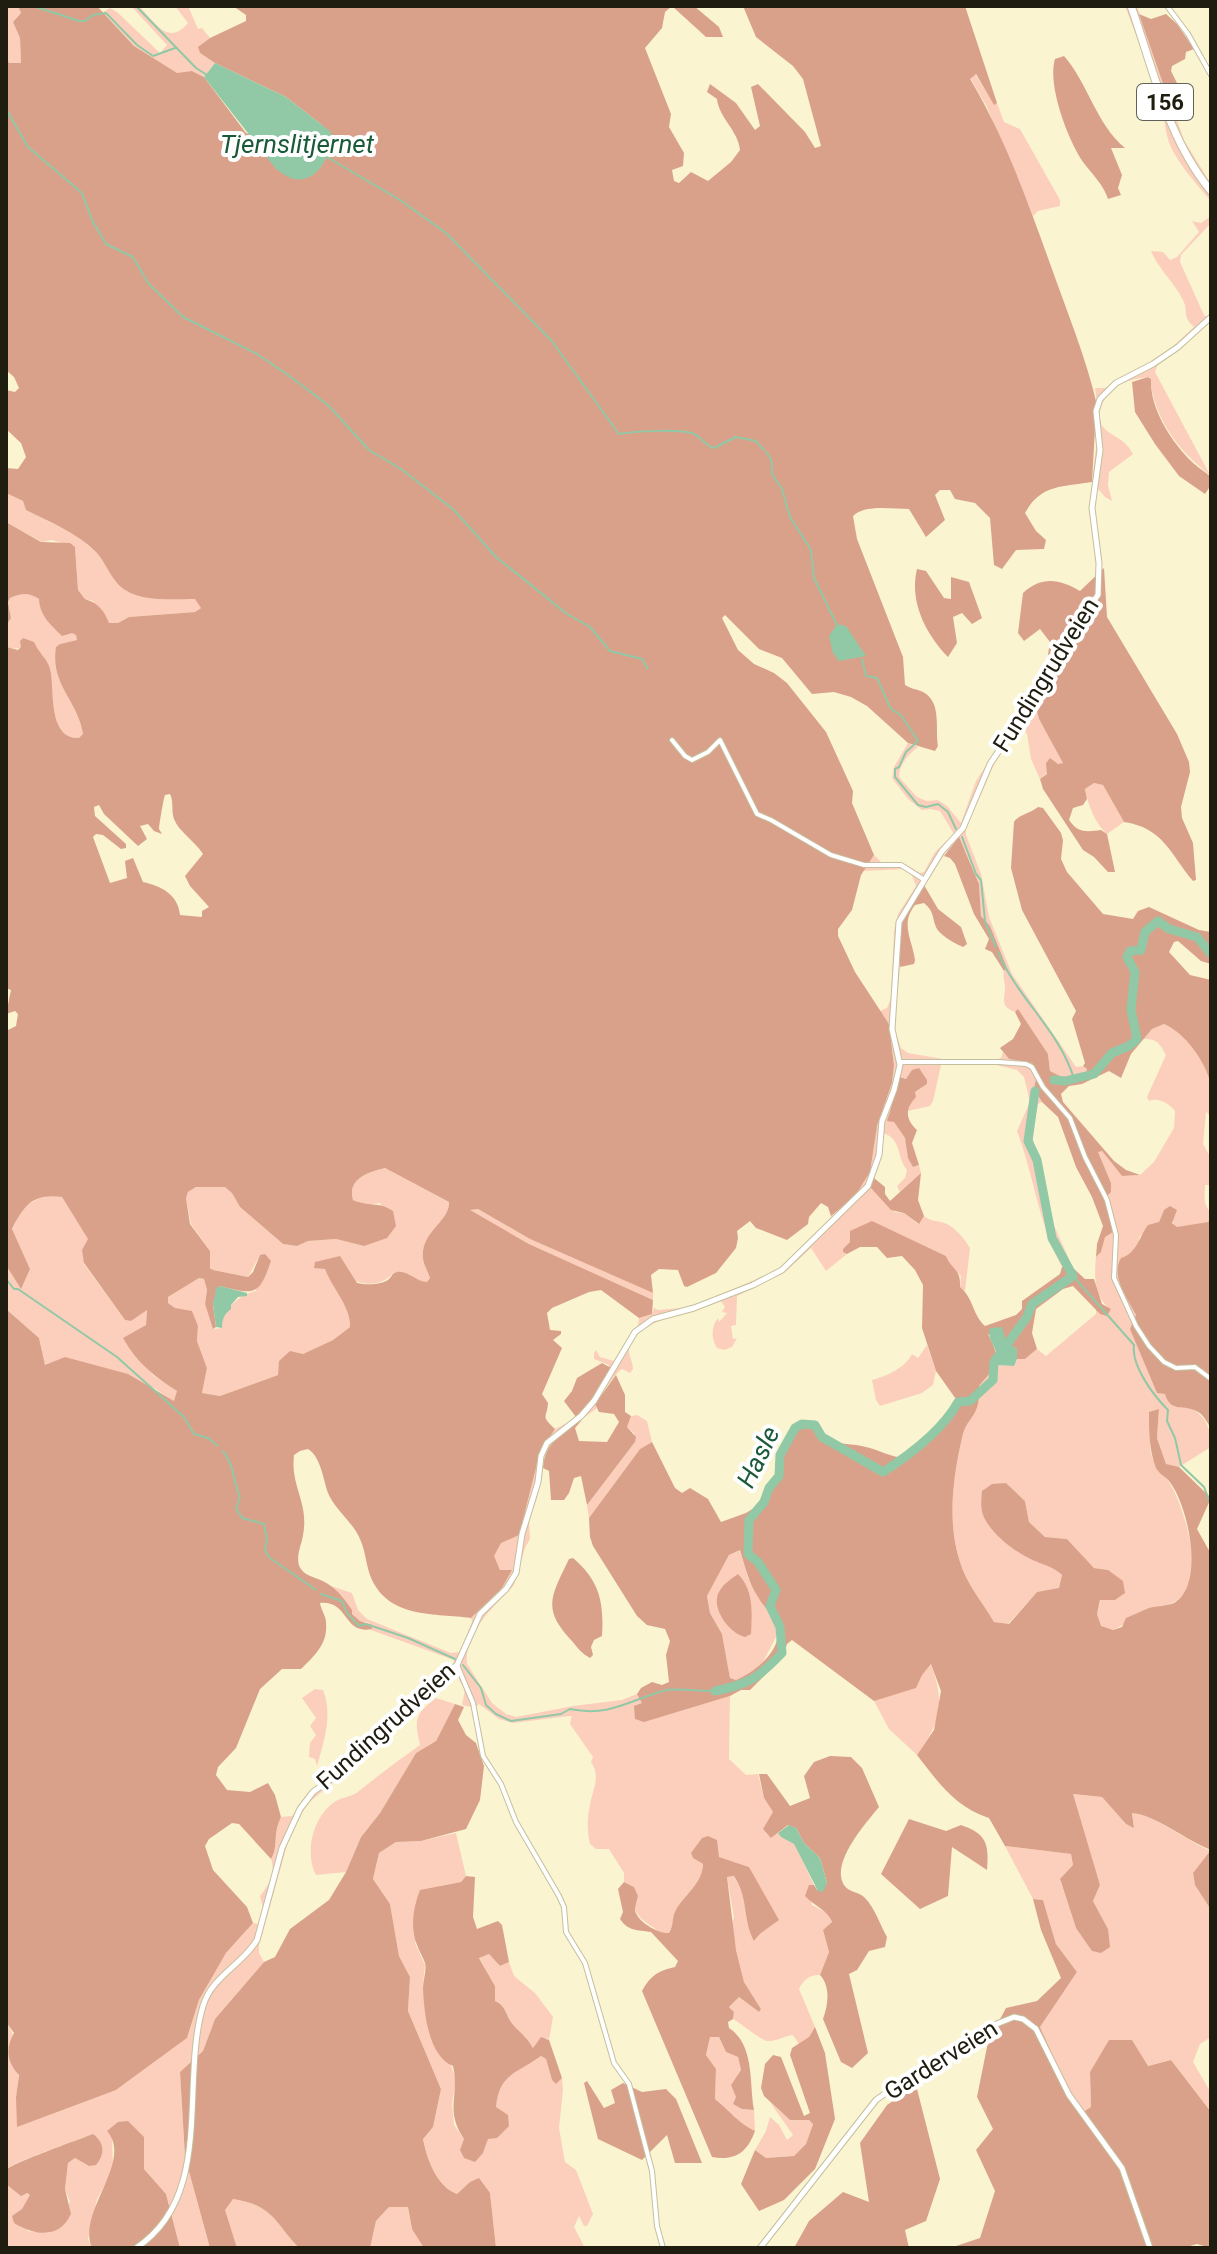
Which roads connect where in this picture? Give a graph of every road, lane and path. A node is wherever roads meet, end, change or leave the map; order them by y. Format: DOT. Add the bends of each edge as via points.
graph roads {
  1 [pos="1131,6"];
  2 [pos="1167,6"];
  3 [pos="1211,75"];
  4 [pos="1211,191"];
  5 [pos="1211,317"];
  6 [pos="672,740"];
  7 [pos="923,879"];
  8 [pos="900,1062"];
  9 [pos="1211,1379"];
  10 [pos="457,1665"];
  11 [pos="136,2248"];
  12 [pos="663,2248"];
  13 [pos="760,2248"];
  14 [pos="1150,2248"];
  1 -- 4 [label="main road, 156" via="1178,138"];
  2 -- 3 [label="street"];
  5 -- 7 [label="street, Fundingrudveien" via="1171,352 1116,383 1100,399 1092,508 1098,595 990,764 963,828"];
  6 -- 7 [label="street" via="692,760 720,740 758,816 820,851 864,865 907,866"];
  7 -- 8 [label="street, Fundingrudveien" via="897,930 892,1029"];
  8 -- 9 [label="street" via="1026,1064 1033,1069 1070,1118 1107,1200 1116,1235 1114,1278 1132,1319 1164,1362 1176,1368 1195,1367"];
  8 -- 10 [label="street, Fundingrudveien" via="882,1121 876,1166 864,1191 782,1270 743,1290 641,1326 588,1409 547,1443 516,1573 480,1614"];
  10 -- 11 [label="street, Fundingrudveien" via="394,1718 353,1763 313,1792 295,1818 257,1940 204,2003 194,2062 190,2155 182,2184 167,2216"];
  10 -- 12 [label="street" via="473,1703 483,1756 564,1907 566,1932 585,1963 614,2063 629,2084 652,2171"];
  13 -- 14 [label="street, Garderveien" via="876,2100 989,2027 1014,2017 1036,2029 1069,2095 1122,2168"];
}
